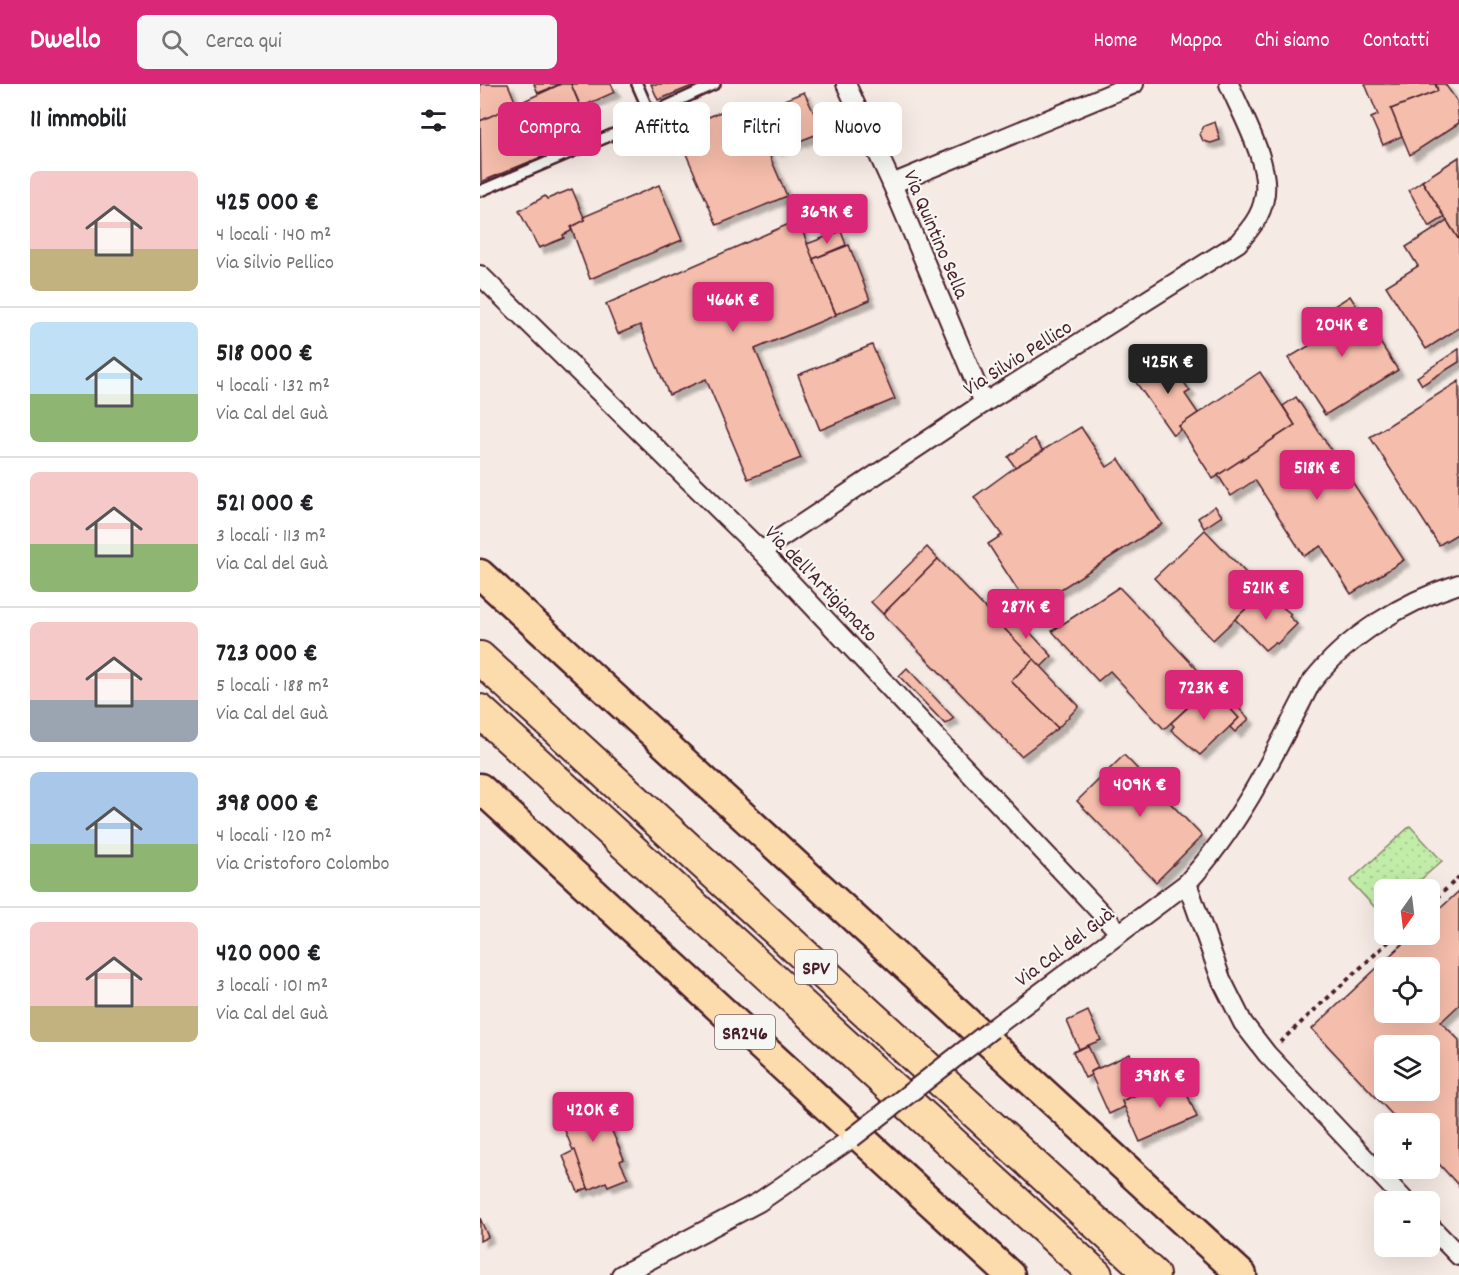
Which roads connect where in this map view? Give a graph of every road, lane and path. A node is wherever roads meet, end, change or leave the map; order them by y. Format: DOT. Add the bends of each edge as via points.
graph roads {
  1 [pos="637,84"];
  2 [pos="715,84"];
  3 [pos="846,84"];
  4 [pos="1134,84"];
  5 [pos="1229,84"];
  6 [pos="613,135"];
  7 [pos="892,184"];
  8 [pos="480,190"];
  9 [pos="480,275"];
  10 [pos="984,403"];
  11 [pos="761,551"];
  12 [pos="480,574"];
  13 [pos="1459,584"];
  14 [pos="480,658"];
  15 [pos="480,711"];
  16 [pos="480,788"];
  17 [pos="1459,877"];
  18 [pos="1187,884"];
  19 [pos="1440,895"];
  20 [pos="1120,933"];
  21 [pos="1384,945"];
  22 [pos="1267,1054"];
  23 [pos="1396,1191"];
  24 [pos="1440,1236"];
  25 [pos="1459,1256"];
  26 [pos="621,1275"];
  27 [pos="1010,1275"];
  28 [pos="1096,1275"];
  29 [pos="1153,1275"];
  30 [pos="1242,1275"];
  1 -- 2 [label="lane" via="647,106 656,111"];
  3 -- 7 [label="street, Via Quintino Sella"];
  4 -- 7 [label="street"];
  5 -- 10 [label="street, Via Silvio Pellico" via="1266,179 1254,224 1238,243"];
  6 -- 8 [label="lane"];
  7 -- 10 [label="street, Via Quintino Sella"];
  9 -- 11 [label="street, Via dell'Artigianato"];
  10 -- 11 [label="street, Via Silvio Pellico"];
  11 -- 20 [label="street, Via dell'Artigianato"];
  12 -- 30 [label="highway"];
  13 -- 18 [label="street, Via Cal del Guà" via="1429,594 1386,618 1351,640 1323,666 1242,812"];
  14 -- 29 [label="highway, SPV"];
  15 -- 28 [label="highway, SPV"];
  16 -- 27 [label="highway, SR246"];
  17 -- 19 [label="path"];
  18 -- 20 [label="street, Via Cal del Guà"];
  18 -- 22 [label="street" via="1221,979 1243,1023"];
  20 -- 26 [label="street, Via Cal del Guà, bridge" via="852,1138 759,1202"];
  21 -- 22 [label="path"];
  22 -- 23 [label="street"];
  24 -- 25 [label="street"];
}
